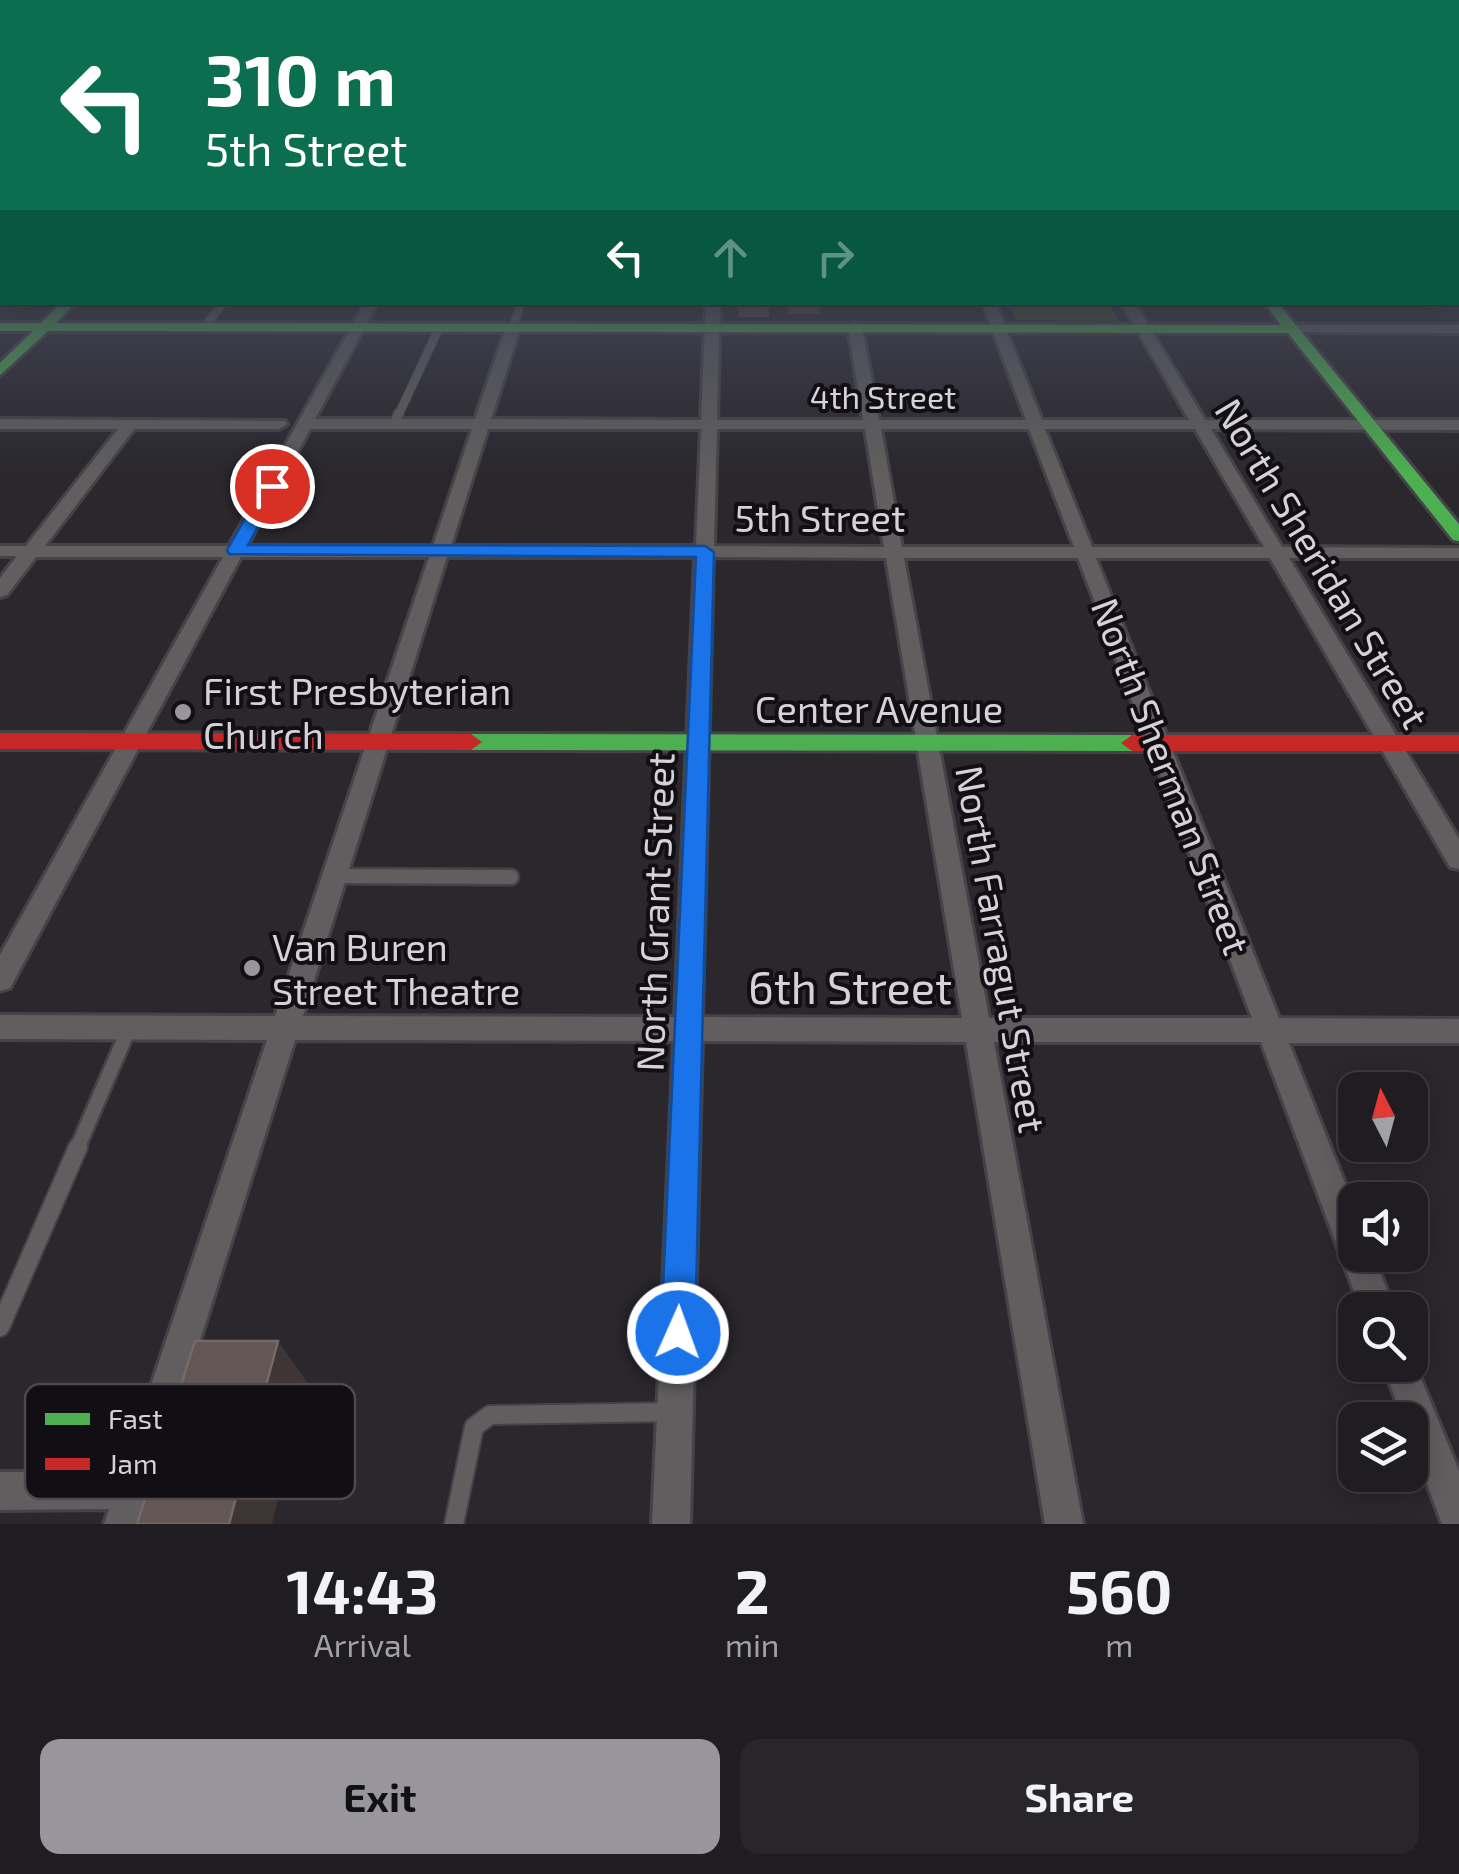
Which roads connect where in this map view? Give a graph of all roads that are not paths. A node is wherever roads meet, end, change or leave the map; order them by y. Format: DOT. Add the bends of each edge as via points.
graph roads {
  1 [pos="40,332"];
  2 [pos="356,332"];
  3 [pos="437,332"];
  4 [pos="512,332"];
  5 [pos="712,332"];
  6 [pos="856,332"];
  7 [pos="1000,332"];
  8 [pos="1144,332"];
  9 [pos="1295,332"];
  10 [pos="0,371"];
  11 [pos="708,423"];
  12 [pos="0,424"];
  13 [pos="130,424"];
  14 [pos="279,424"];
  15 [pos="306,424"];
  16 [pos="394,424"];
  17 [pos="482,424"];
  18 [pos="872,424"];
  19 [pos="1036,424"];
  20 [pos="1198,424"];
  21 [pos="1369,424"];
  22 [pos="1459,425"];
  23 [pos="1459,536"];
  24 [pos="236,550"];
  25 [pos="0,551"];
  26 [pos="30,551"];
  27 [pos="442,551"];
  28 [pos="705,552"];
  29 [pos="895,552"];
  30 [pos="1084,552"];
  31 [pos="1274,552"];
  32 [pos="1459,552"];
  33 [pos="0,591"];
  34 [pos="0,741"];
  35 [pos="134,742"];
  36 [pos="381,742"];
  37 [pos="1158,742"];
  38 [pos="1390,743"];
  39 [pos="1459,743"];
  40 [pos="696,744"];
  41 [pos="928,744"];
  42 [pos="1459,860"];
  43 [pos="335,876"];
  44 [pos="511,877"];
  45 [pos="0,980"];
  46 [pos="0,1027"];
  47 [pos="129,1028"];
  48 [pos="286,1028"];
  49 [pos="689,1029"];
  50 [pos="977,1029"];
  51 [pos="1271,1031"];
  52 [pos="1459,1031"];
  53 [pos="1338,1205"];
  54 [pos="0,1327"];
  55 [pos="1407,1382"];
  56 [pos="169,1384"];
  57 [pos="675,1412"];
  58 [pos="0,1491"];
  59 [pos="25,1494"];
  60 [pos="64,1499"];
  61 [pos="129,1507"];
  62 [pos="1459,1518"];
  63 [pos="454,1524"];
  64 [pos="671,1524"];
  65 [pos="1064,1524"];
  1 -- 10 [label="main road"];
  2 -- 15 [label="street"];
  3 -- 16 [label="lane"];
  4 -- 17 [label="street"];
  5 -- 11 [label="street, North Grant Street"];
  6 -- 18 [label="street, North Farragut Street"];
  7 -- 19 [label="street, North Sherman Street"];
  8 -- 20 [label="street, North Sheridan Street"];
  9 -- 21 [label="main road"];
  11 -- 17 [label="street, 4th Street"];
  11 -- 18 [label="street, 4th Street"];
  11 -- 28 [label="street, North Grant Street"];
  12 -- 13 [label="street"];
  13 -- 14 [label="street"];
  13 -- 26 [label="street"];
  15 -- 16 [label="street, 4th Street"];
  15 -- 24 [label="street"];
  16 -- 17 [label="street, 4th Street"];
  17 -- 27 [label="street"];
  18 -- 19 [label="street, 4th Street"];
  18 -- 29 [label="street, North Farragut Street"];
  19 -- 20 [label="street, 4th Street"];
  19 -- 30 [label="street, North Sherman Street"];
  20 -- 21 [label="street, 4th Street"];
  20 -- 31 [label="street, North Sheridan Street"];
  21 -- 22 [label="street, 4th Street"];
  21 -- 23 [label="main road"];
  24 -- 26 [label="street, 5th Street"];
  24 -- 27 [label="street, 5th Street"];
  24 -- 35 [label="street"];
  25 -- 26 [label="street, 5th Street"];
  26 -- 33 [label="street"];
  27 -- 28 [label="street, 5th Street"];
  27 -- 36 [label="street"];
  28 -- 29 [label="street, 5th Street"];
  28 -- 40 [label="street, North Grant Street"];
  29 -- 30 [label="street, 5th Street"];
  29 -- 41 [label="street, North Farragut Street"];
  30 -- 31 [label="street, 5th Street"];
  30 -- 37 [label="street, North Sherman Street"];
  31 -- 32 [label="street, 5th Street"];
  31 -- 38 [label="street, North Sheridan Street"];
  34 -- 35 [label="main road, Center Avenue"];
  35 -- 36 [label="main road, Center Avenue"];
  35 -- 45 [label="street"];
  36 -- 40 [label="main road, Center Avenue"];
  36 -- 43 [label="street"];
  37 -- 38 [label="main road, Center Avenue"];
  37 -- 41 [label="main road, Center Avenue"];
  37 -- 51 [label="street, North Sherman Street"];
  38 -- 39 [label="main road, Center Avenue"];
  38 -- 42 [label="street, North Sheridan Street"];
  40 -- 41 [label="main road, Center Avenue"];
  40 -- 49 [label="street, North Grant Street"];
  41 -- 50 [label="street, North Farragut Street"];
  43 -- 44 [label="lane"];
  43 -- 48 [label="street"];
  46 -- 47 [label="street, 6th Street"];
  47 -- 48 [label="street, 6th Street"];
  47 -- 54 [label="lane"];
  48 -- 49 [label="street, 6th Street"];
  48 -- 56 [label="street"];
  49 -- 50 [label="street, 6th Street"];
  49 -- 57 [label="street, North Grant Street"];
  50 -- 51 [label="street, 6th Street"];
  50 -- 65 [label="street, North Farragut Street"];
  51 -- 52 [label="street, 6th Street"];
  51 -- 53 [label="street, North Sherman Street"];
  55 -- 62 [label="street"];
  57 -- 63 [label="lane" via="490,1415 474,1428 466,1449"];
  57 -- 64 [label="street, North Grant Street"];
  58 -- 59 [label="street"];
  60 -- 61 [label="street"];
}
